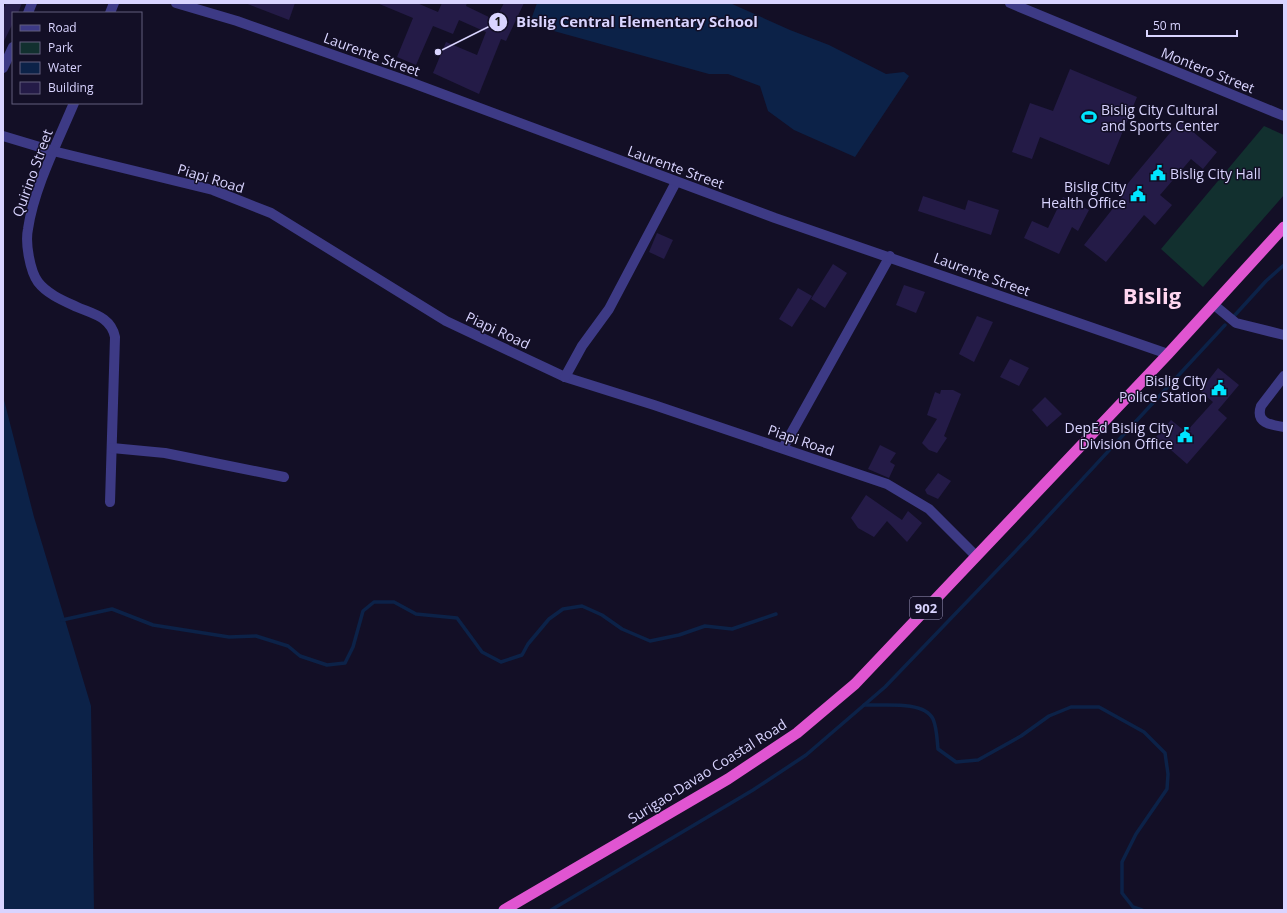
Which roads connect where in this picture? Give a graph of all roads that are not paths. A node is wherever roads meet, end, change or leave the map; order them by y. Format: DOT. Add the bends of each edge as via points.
graph roads {
  1 [pos="176,3"];
  2 [pos="1010,3"];
  3 [pos="10,48"];
  4 [pos="3,68"];
  5 [pos="74,104"];
  6 [pos="1284,116"];
  7 [pos="3,136"];
  8 [pos="53,151"];
  9 [pos="676,182"];
  10 [pos="1284,227"];
  11 [pos="890,256"];
  12 [pos="1213,304"];
  13 [pos="1284,335"];
  14 [pos="1168,354"];
  15 [pos="1284,376"];
  16 [pos="566,377"];
  17 [pos="1284,426"];
  18 [pos="112,448"];
  19 [pos="783,448"];
  20 [pos="284,477"];
  21 [pos="110,502"];
  22 [pos="976,556"];
  23 [pos="504,910"];
  1 -- 9 [label="street, Laurente Street" via="238,21 410,82"];
  2 -- 6 [label="street, Montero Street"];
  3 -- 4 [label="street"];
  5 -- 8 [label="street, Quirino Street"];
  7 -- 8 [label="street, Piapi Road"];
  8 -- 16 [label="street, Piapi Road" via="213,190 271,212 446,321"];
  8 -- 18 [label="street, Quirino Street" via="27,230 30,261 38,282 53,295 104,318 113,329 115,337"];
  9 -- 11 [label="street, Laurente Street"];
  9 -- 16 [label="street" via="609,309 582,346"];
  10 -- 12 [label="highway, Surigao-Davao Coastal Road / 902"];
  11 -- 14 [label="street, Laurente Street"];
  11 -- 19 [label="street"];
  12 -- 13 [label="street" via="1236,323"];
  12 -- 14 [label="highway, Surigao-Davao Coastal Road / 902"];
  14 -- 22 [label="highway, Surigao-Davao Coastal Road / 902"];
  15 -- 17 [label="street" via="1259,412 1265,423"];
  16 -- 19 [label="street, Piapi Road"];
  18 -- 20 [label="street" via="165,454"];
  18 -- 21 [label="street, Quirino Street"];
  19 -- 22 [label="street, Piapi Road" via="887,484 909,496 929,509"];
  22 -- 23 [label="highway, Surigao-Davao Coastal Road / 902" via="855,684 797,733 728,779"];
}
